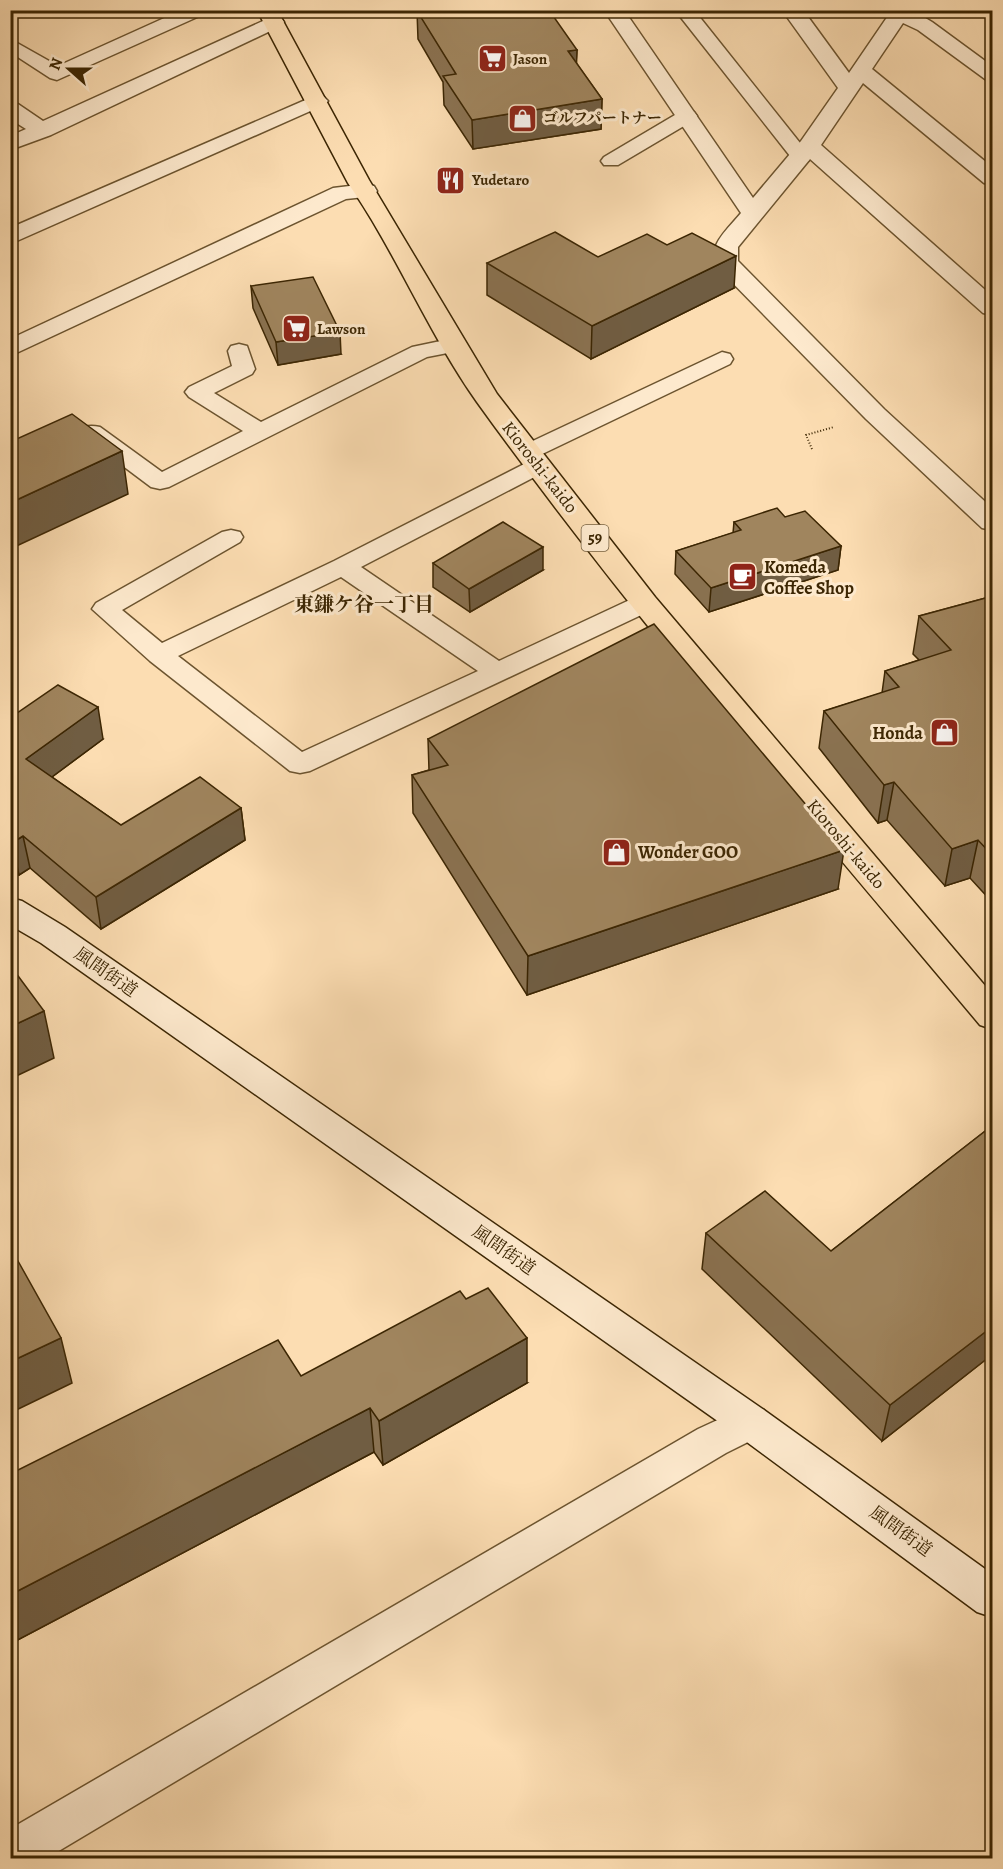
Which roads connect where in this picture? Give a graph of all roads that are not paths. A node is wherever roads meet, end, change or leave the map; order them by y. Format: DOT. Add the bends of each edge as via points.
graph roads {
  1 [pos="198,10"];
  2 [pos="614,10"];
  3 [pos="684,10"];
  4 [pos="792,10"];
  5 [pos="901,12"];
  6 [pos="147,15"];
  7 [pos="271,16"];
  8 [pos="165,25"];
  9 [pos="10,44"];
  10 [pos="993,75"];
  11 [pos="855,79"];
  12 [pos="317,101"];
  13 [pos="10,109"];
  14 [pos="687,116"];
  15 [pos="43,130"];
  16 [pos="10,144"];
  17 [pos="805,152"];
  18 [pos="611,161"];
  19 [pos="993,178"];
  20 [pos="366,191"];
  21 [pos="752,213"];
  22 [pos="10,237"];
  23 [pos="993,308"];
  24 [pos="455,345"];
  25 [pos="10,348"];
  26 [pos="239,351"];
  27 [pos="722,359"];
  28 [pos="260,432"];
  29 [pos="72,441"];
  30 [pos="533,459"];
  31 [pos="993,522"];
  32 [pos="231,537"];
  33 [pos="343,566"];
  34 [pos="645,603"];
  35 [pos="159,655"];
  36 [pos="498,672"];
  37 [pos="15,919"];
  38 [pos="993,1016"];
  39 [pos="750,1422"];
  40 [pos="993,1598"];
  41 [pos="23,1846"];
  1 -- 8 [label="lane"];
  2 -- 14 [label="street"];
  3 -- 17 [label="lane"];
  4 -- 11 [label="street"];
  5 -- 10 [label="street"];
  5 -- 11 [label="street"];
  6 -- 8 [label="lane"];
  7 -- 12 [label="main road, Kioroshi-kaido / 59"];
  7 -- 15 [label="street"];
  8 -- 9 [label="lane" via="57,74"];
  11 -- 17 [label="street"];
  11 -- 19 [label="street"];
  12 -- 20 [label="main road, Kioroshi-kaido / 59"];
  12 -- 22 [label="street"];
  13 -- 15 [label="street"];
  14 -- 18 [label="lane"];
  14 -- 21 [label="street"];
  15 -- 16 [label="street"];
  17 -- 21 [label="street"];
  17 -- 23 [label="street"];
  20 -- 24 [label="main road, Kioroshi-kaido / 59"];
  20 -- 25 [label="street" via="341,193"];
  21 -- 31 [label="street" via="726,246 726,263 875,414"];
  24 -- 28 [label="lane" via="420,352"];
  24 -- 30 [label="main road, Kioroshi-kaido / 59" via="486,396"];
  26 -- 28 [label="lane" via="244,369 197,392"];
  27 -- 30 [label="lane"];
  28 -- 29 [label="lane" via="160,482 92,432"];
  30 -- 33 [label="lane"];
  30 -- 34 [label="main road, Kioroshi-kaido / 59"];
  32 -- 35 [label="lane" via="105,609"];
  33 -- 35 [label="lane"];
  33 -- 36 [label="lane"];
  34 -- 36 [label="lane"];
  34 -- 38 [label="main road, Kioroshi-kaido / 59"];
  35 -- 36 [label="lane" via="300,764"];
  37 -- 39 [label="street, 風間街道" via="53,935"];
  39 -- 40 [label="street, 風間街道"];
  39 -- 41 [label="street"];
}
